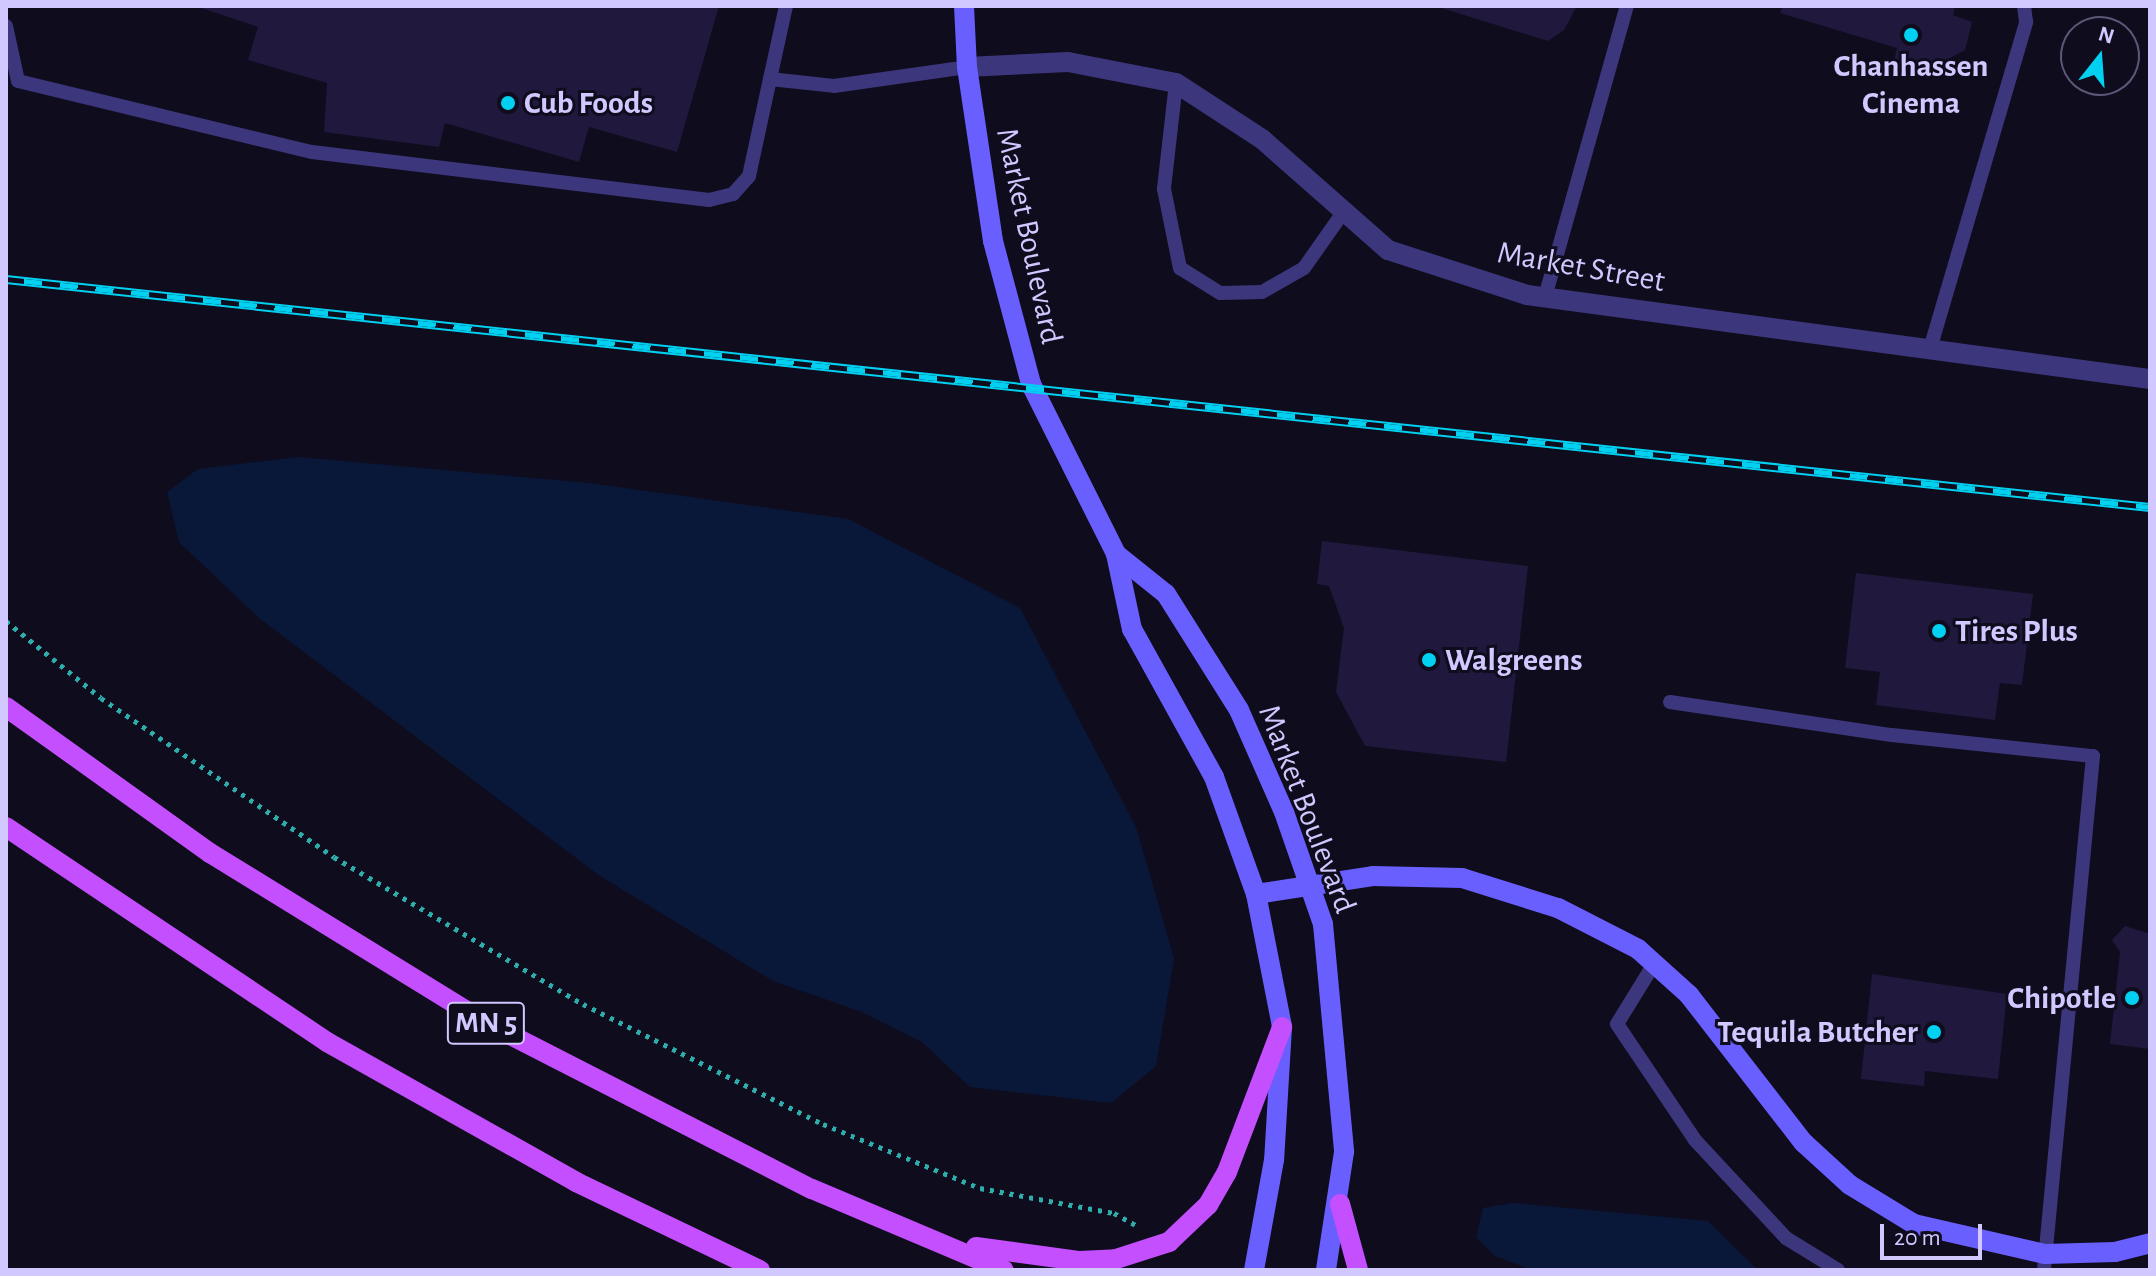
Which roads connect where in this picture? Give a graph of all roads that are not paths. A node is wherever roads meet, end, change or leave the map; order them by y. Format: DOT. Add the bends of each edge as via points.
graph roads {
  1 [pos="786,6"];
  2 [pos="964,6"];
  3 [pos="1627,6"];
  4 [pos="2024,6"];
  5 [pos="6,26"];
  6 [pos="967,67"];
  7 [pos="770,79"];
  8 [pos="1176,83"];
  9 [pos="1344,211"];
  10 [pos="1545,297"];
  11 [pos="1930,349"];
  12 [pos="2150,379"];
  13 [pos="1116,554"];
  14 [pos="1670,702"];
  15 [pos="6,707"];
  16 [pos="6,827"];
  17 [pos="1309,885"];
  18 [pos="1256,894"];
  19 [pos="1654,964"];
  20 [pos="1282,1027"];
  21 [pos="1340,1204"];
  22 [pos="905,1228"];
  23 [pos="2150,1243"];
  24 [pos="2045,1262"];
  25 [pos="760,1270"];
  26 [pos="1004,1270"];
  27 [pos="1254,1270"];
  28 [pos="1326,1270"];
  29 [pos="1358,1270"];
  30 [pos="1838,1270"];
  1 -- 7 [label="lane"];
  2 -- 6 [label="street, Market Boulevard"];
  3 -- 10 [label="lane"];
  4 -- 11 [label="lane" via="2026,22"];
  5 -- 7 [label="lane" via="18,81 312,152 709,200 733,194 749,176"];
  6 -- 7 [label="lane" via="834,86"];
  6 -- 8 [label="street, Market Street" via="1068,62"];
  6 -- 13 [label="street, Market Boulevard" via="993,241 1031,384"];
  8 -- 9 [label="street, Market Street" via="1262,139"];
  8 -- 9 [label="lane" via="1164,189 1180,268 1220,293 1262,292 1304,268"];
  9 -- 10 [label="street, Market Street" via="1388,250"];
  10 -- 11 [label="street, Market Street"];
  11 -- 12 [label="street, Market Street"];
  13 -- 17 [label="street, Market Boulevard" via="1166,594 1239,710"];
  13 -- 18 [label="street, Market Boulevard" via="1132,629 1214,777"];
  14 -- 24 [label="lane" via="1878,734 2093,756"];
  15 -- 22 [label="main road, MN 5" via="210,853 483,1021 654,1113"];
  16 -- 25 [label="main road" via="327,1042 576,1182"];
  17 -- 18 [label="street"];
  17 -- 19 [label="street" via="1373,876 1462,878 1558,908 1638,949"];
  17 -- 21 [label="street, Market Boulevard" via="1323,924 1341,1087"];
  18 -- 20 [label="street, Market Boulevard"];
  19 -- 24 [label="street" via="1689,995 1804,1143 1850,1185 1914,1224"];
  19 -- 30 [label="lane" via="1617,1024 1695,1140 1786,1238"];
  20 -- 22 [label="main road" via="1227,1172 1208,1205 1158,1249 1116,1259 1040,1259"];
  20 -- 27 [label="street, Market Boulevard" via="1274,1160"];
  21 -- 28 [label="street, Market Boulevard"];
  21 -- 29 [label="main road"];
  22 -- 26 [label="main road, MN 5"];
  23 -- 24 [label="street"];
}
